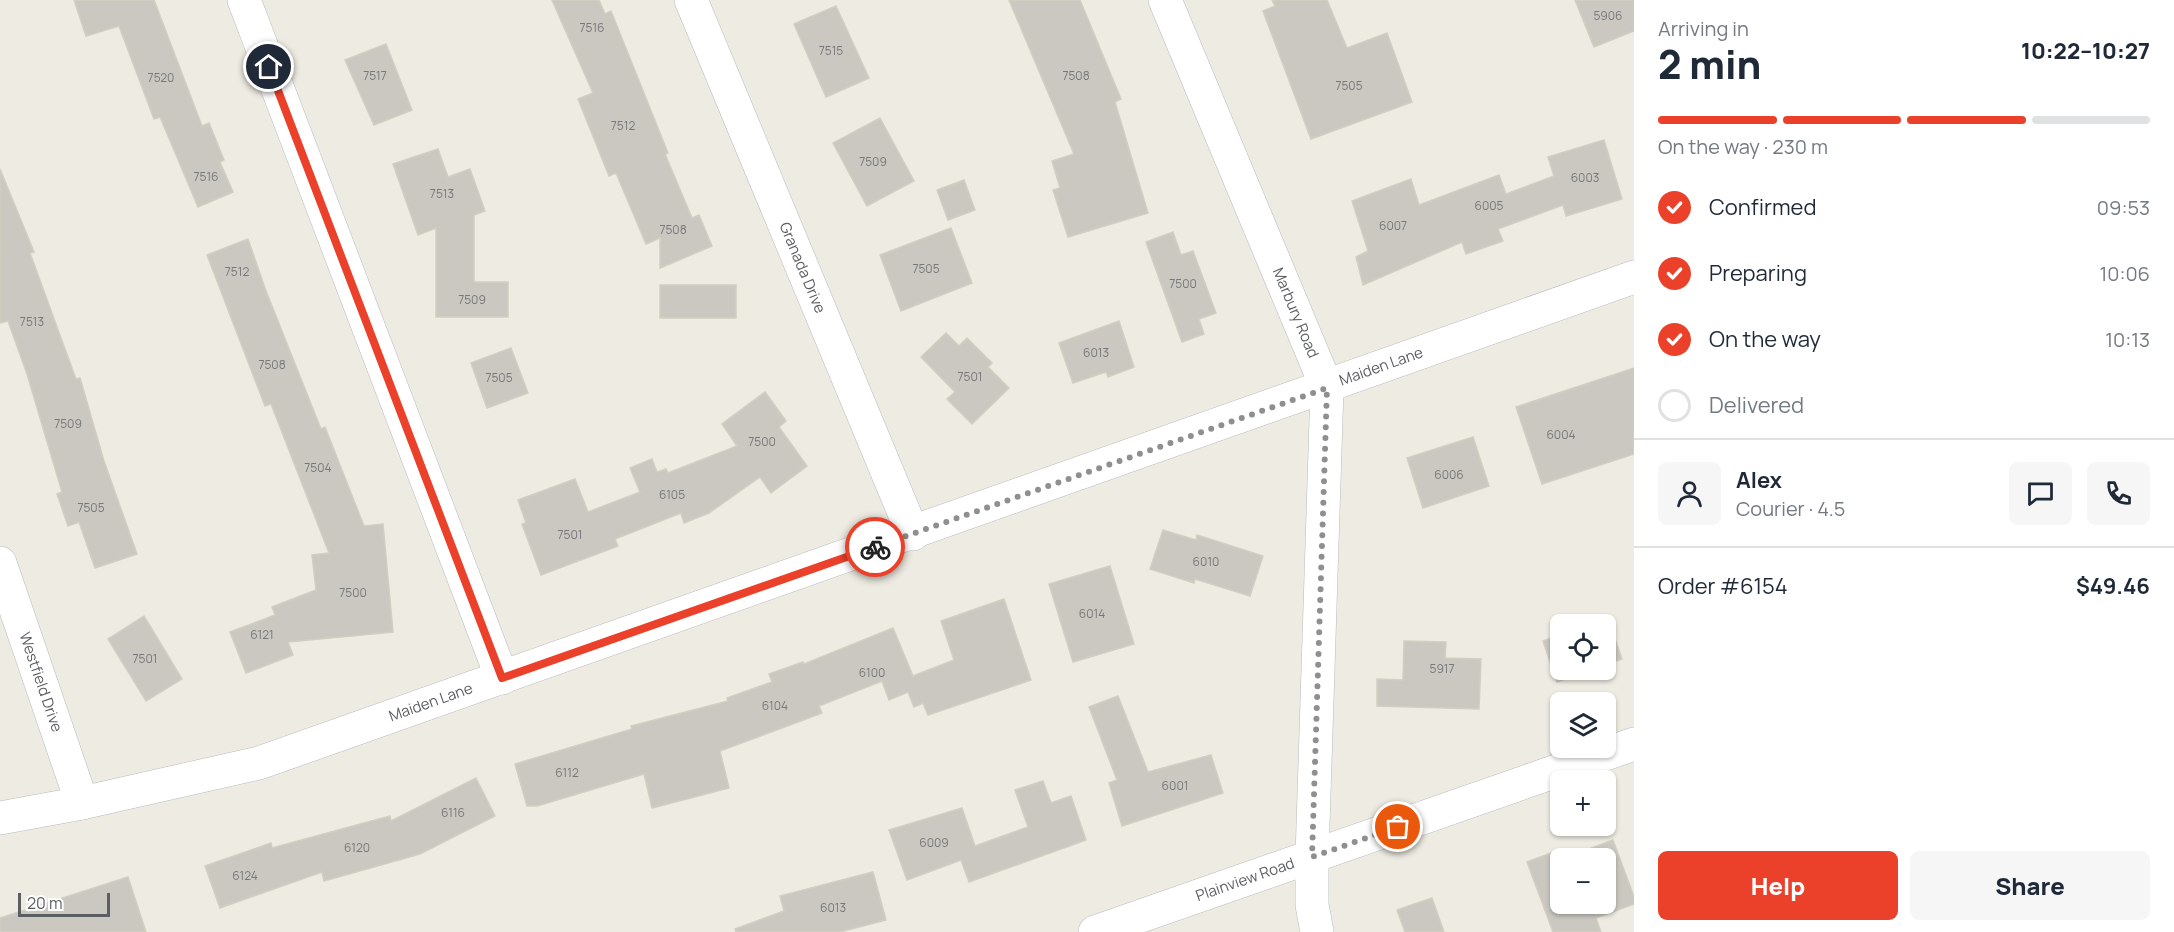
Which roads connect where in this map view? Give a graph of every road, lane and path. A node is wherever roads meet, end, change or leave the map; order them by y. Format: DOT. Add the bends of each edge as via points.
graph roads {
  1 [pos="244,0"];
  2 [pos="691,0"];
  3 [pos="1166,0"];
  4 [pos="1634,278"];
  5 [pos="1327,388"];
  6 [pos="913,534"];
  7 [pos="0,563"];
  8 [pos="502,678"];
  9 [pos="1634,744"];
  10 [pos="82,803"];
  11 [pos="0,818"];
  12 [pos="1312,857"];
  13 [pos="1095,932"];
  14 [pos="1317,932"];
  1 -- 8 [label="street"];
  2 -- 6 [label="street, Granada Drive"];
  3 -- 5 [label="street, Marbury Road"];
  4 -- 5 [label="street, Maiden Lane"];
  5 -- 6 [label="street, Maiden Lane"];
  5 -- 12 [label="street, Marbury Road"];
  6 -- 8 [label="street, Maiden Lane"];
  7 -- 10 [label="street, Westfield Drive"];
  8 -- 10 [label="street, Maiden Lane" via="259,763"];
  9 -- 12 [label="street, Plainview Road"];
  10 -- 11 [label="street, Maiden Lane"];
  12 -- 13 [label="street, Plainview Road"];
  12 -- 14 [label="street, Marbury Road" via="1312,905"];
}
